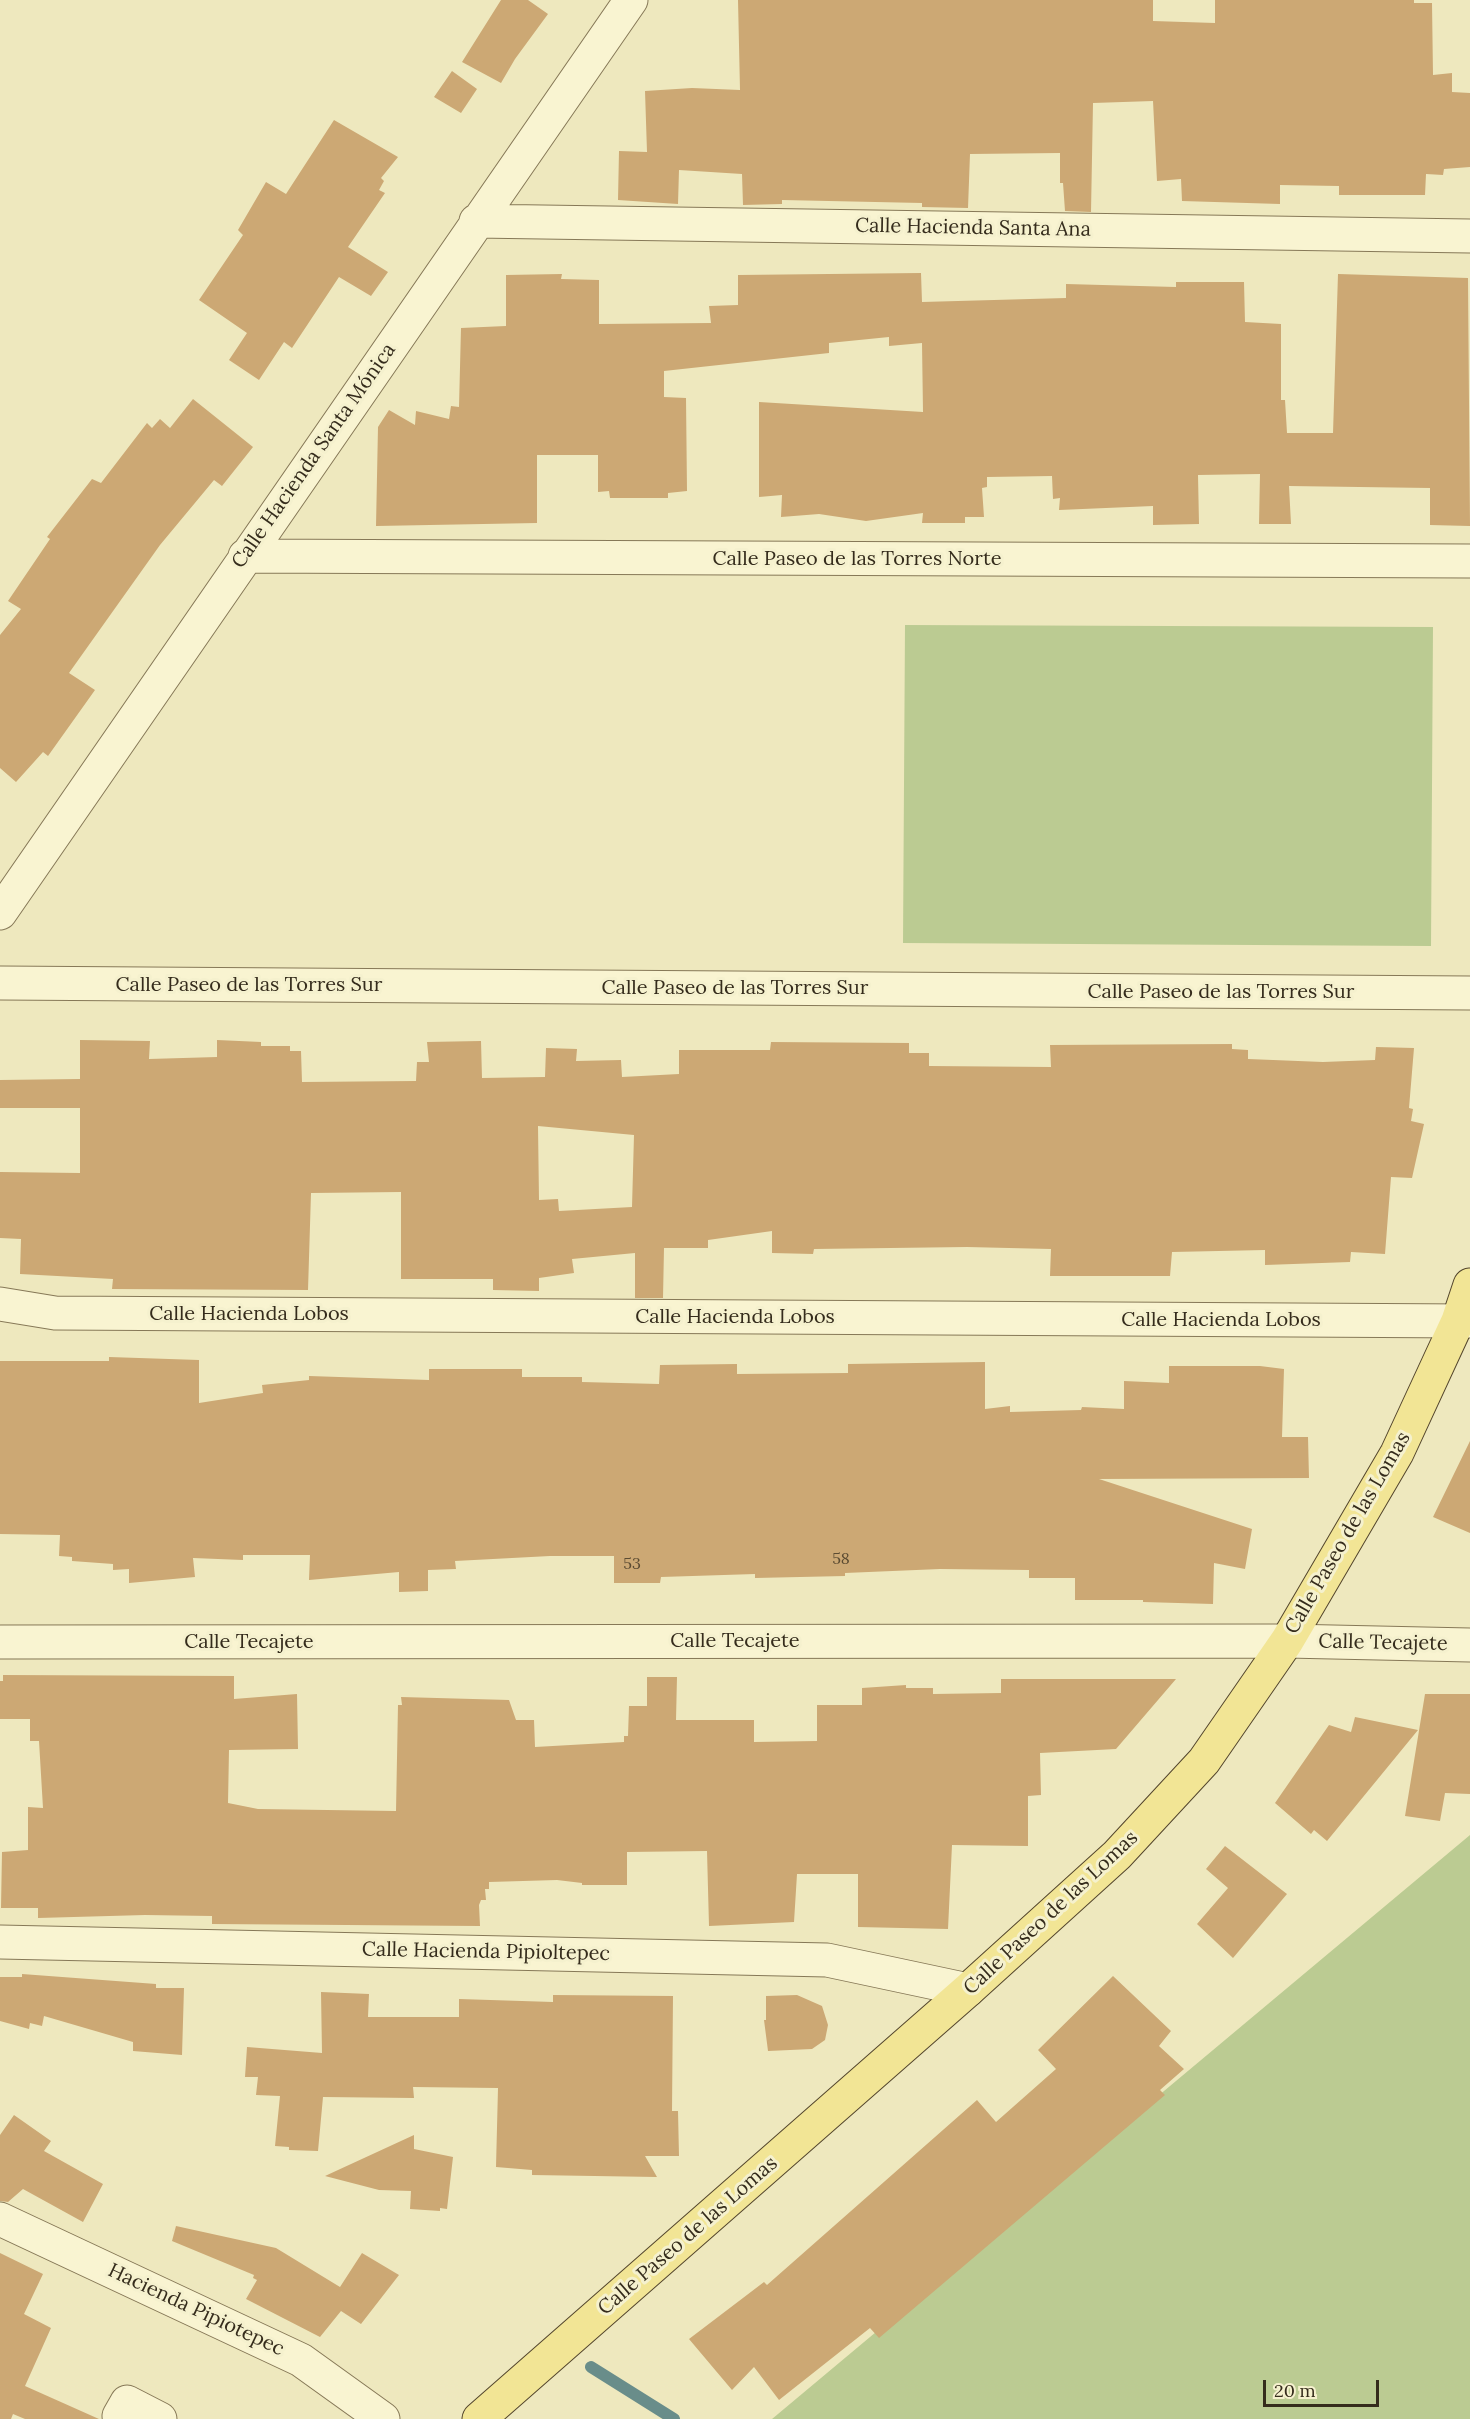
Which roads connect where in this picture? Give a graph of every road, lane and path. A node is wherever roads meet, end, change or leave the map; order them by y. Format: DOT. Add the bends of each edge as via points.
graph roads {
  1 [pos="631,0"];
  2 [pos="476,221"];
  3 [pos="1470,236"];
  4 [pos="245,556"];
  5 [pos="1470,561"];
  6 [pos="0,913"];
  7 [pos="0,983"];
  8 [pos="1470,993"];
  9 [pos="1470,1285"];
  10 [pos="0,1304"];
  11 [pos="1464,1321"];
  12 [pos="1287,1641"];
  13 [pos="0,1642"];
  14 [pos="1470,1646"];
  15 [pos="0,1942"];
  16 [pos="968,1990"];
  17 [pos="0,2219"];
  18 [pos="119,2416"];
  19 [pos="160,2419"];
  20 [pos="383,2419"];
  21 [pos="479,2419"];
  1 -- 2 [label="street, Calle Hacienda Santa Mónica"];
  2 -- 3 [label="street, Calle Hacienda Santa Ana"];
  2 -- 4 [label="street, Calle Hacienda Santa Mónica"];
  4 -- 5 [label="street, Calle Paseo de las Torres Norte"];
  4 -- 6 [label="street, Calle Hacienda Santa Mónica"];
  7 -- 8 [label="street, Calle Paseo de las Torres Sur"];
  9 -- 11 [label="main road, Calle Paseo de las Lomas"];
  10 -- 11 [label="street, Calle Hacienda Lobos" via="55,1313"];
  11 -- 12 [label="main road, Calle Paseo de las Lomas" via="1397,1453"];
  12 -- 13 [label="street, Calle Tecajete"];
  12 -- 14 [label="street, Calle Tecajete"];
  12 -- 16 [label="main road, Calle Paseo de las Lomas" via="1204,1761 1117,1855"];
  15 -- 16 [label="street, Calle Hacienda Pipioltepec" via="827,1960"];
  16 -- 21 [label="main road, Calle Paseo de las Lomas"];
  17 -- 20 [label="street, Hacienda Pipiotepec" via="301,2360"];
  18 -- 19 [label="street" via="128,2402"];
}
